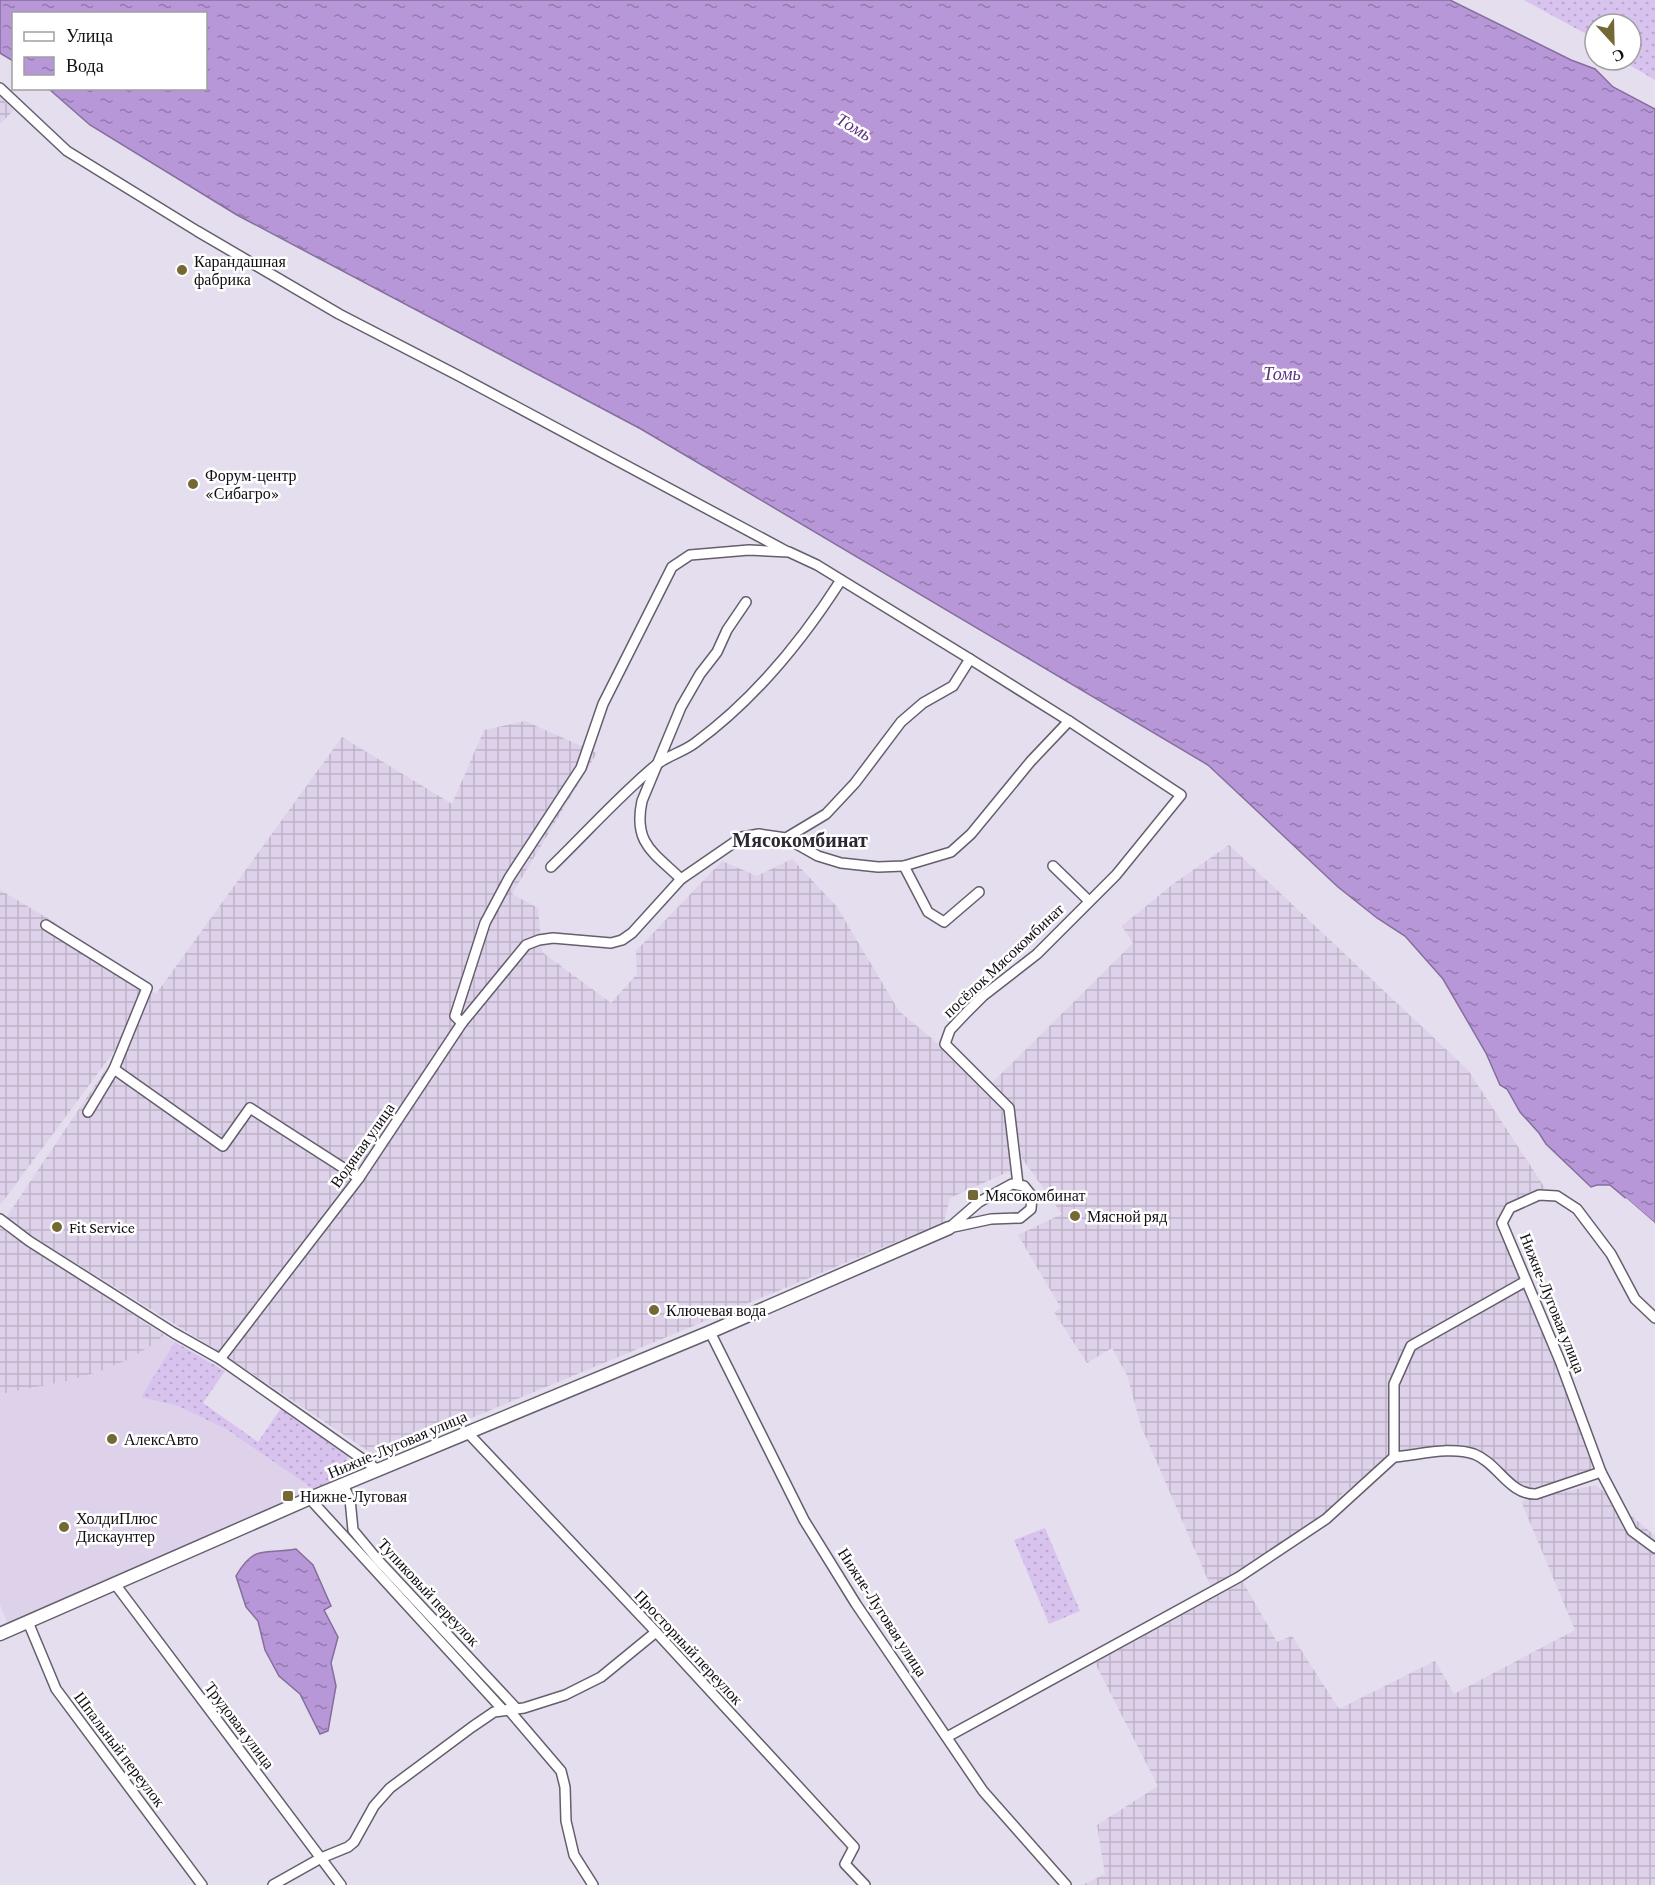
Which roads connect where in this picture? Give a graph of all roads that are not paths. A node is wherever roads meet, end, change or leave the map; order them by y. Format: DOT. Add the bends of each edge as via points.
graph roads {
  1 [pos="0,88"];
  2 [pos="789,552"];
  3 [pos="841,580"];
  4 [pos="746,602"];
  5 [pos="970,659"];
  6 [pos="1069,721"];
  7 [pos="657,764"];
  8 [pos="786,838"];
  9 [pos="904,866"];
  10 [pos="1053,866"];
  11 [pos="551,867"];
  12 [pos="681,879"];
  13 [pos="979,892"];
  14 [pos="1089,900"];
  15 [pos="46,925"];
  16 [pos="462,1023"];
  17 [pos="114,1069"];
  18 [pos="88,1112"];
  19 [pos="359,1178"];
  20 [pos="1018,1184"];
  21 [pos="0,1219"];
  22 [pos="949,1228"];
  23 [pos="1526,1281"];
  24 [pos="1655,1318"];
  25 [pos="710,1332"];
  26 [pos="220,1359"];
  27 [pos="468,1433"];
  28 [pos="1394,1457"];
  29 [pos="378,1470"];
  30 [pos="1601,1472"];
  31 [pos="343,1485"];
  32 [pos="310,1498"];
  33 [pos="1655,1548"];
  34 [pos="115,1584"];
  35 [pos="28,1622"];
  36 [pos="656,1632"];
  37 [pos="0,1634"];
  38 [pos="509,1709"];
  39 [pos="947,1737"];
  40 [pos="321,1858"];
  41 [pos="202,1885"];
  42 [pos="273,1885"];
  43 [pos="341,1885"];
  44 [pos="593,1885"];
  45 [pos="865,1885"];
  46 [pos="1066,1885"];
  1 -- 2 [label="street" via="67,151 197,231 339,314"];
  2 -- 3 [label="street, посёлок Мясокомбинат"];
  2 -- 16 [label="street, посёлок Мясокомбинат" via="749,550 690,555 672,567 603,704 580,768 509,878 485,923 455,1016"];
  3 -- 5 [label="street, посёлок Мясокомбинат"];
  3 -- 7 [label="street" via="785,657 737,708 694,744"];
  4 -- 7 [label="street" via="681,707"];
  5 -- 6 [label="street, посёлок Мясокомбинат"];
  5 -- 8 [label="street" via="953,686 923,703 901,722 826,814"];
  6 -- 9 [label="street" via="958,848"];
  6 -- 14 [label="street, посёлок Мясокомбинат" via="1181,795 1116,874"];
  7 -- 11 [label="street"];
  7 -- 12 [label="street" via="642,801 639,830 647,846"];
  8 -- 9 [label="street" via="841,862"];
  8 -- 12 [label="street" via="759,834 742,837"];
  9 -- 13 [label="street" via="928,912 944,922"];
  10 -- 14 [label="street"];
  12 -- 16 [label="street, Водяная улица" via="622,940 611,943 553,938 526,945"];
  14 -- 20 [label="street, посёлок Мясокомбинат" via="1037,954 967,1012 950,1030 945,1044 1009,1108"];
  15 -- 17 [label="street" via="147,988"];
  16 -- 19 [label="street, Водяная улица"];
  17 -- 18 [label="street"];
  17 -- 19 [label="street" via="223,1146 250,1108"];
  19 -- 26 [label="street, Водяная улица"];
  20 -- 22 [label="street" via="994,1192"];
  20 -- 22 [label="street" via="1032,1196 1026,1215"];
  21 -- 26 [label="street"];
  22 -- 25 [label="street, Нижне-Луговая улица"];
  23 -- 24 [label="street, Нижне-Луговая улица" via="1502,1223 1510,1208 1539,1195 1557,1196 1577,1209 1611,1254 1635,1299"];
  23 -- 28 [label="street" via="1411,1346 1394,1384"];
  23 -- 30 [label="street, Нижне-Луговая улица"];
  25 -- 27 [label="street, Нижне-Луговая улица"];
  25 -- 39 [label="street, Нижне-Луговая улица" via="804,1520"];
  26 -- 29 [label="street"];
  27 -- 29 [label="street, Нижне-Луговая улица"];
  27 -- 36 [label="street, Просторный переулок"];
  28 -- 30 [label="street" via="1456,1450 1474,1454 1490,1462 1516,1489 1528,1494"];
  28 -- 39 [label="street" via="1326,1519 1239,1577"];
  29 -- 31 [label="street, Нижне-Луговая улица"];
  30 -- 33 [label="street, Нижне-Луговая улица" via="1632,1531"];
  31 -- 32 [label="street, Нижне-Луговая улица"];
  31 -- 38 [label="street, Тупиковый переулок" via="350,1499 353,1530"];
  32 -- 34 [label="street, Нижне-Луговая улица"];
  32 -- 38 [label="street, Тупиковый переулок"];
  34 -- 35 [label="street, Нижне-Луговая улица"];
  34 -- 40 [label="street, Трудовая улица"];
  35 -- 37 [label="street, Нижне-Луговая улица"];
  35 -- 41 [label="street, Шпальный переулок" via="57,1689"];
  36 -- 38 [label="street" via="601,1677 565,1695"];
  36 -- 45 [label="street, Просторный переулок" via="854,1847 845,1864"];
  38 -- 40 [label="street" via="494,1712 390,1788 374,1806 354,1842"];
  38 -- 44 [label="street" via="561,1771 574,1855"];
  39 -- 46 [label="street, Нижне-Луговая улица" via="983,1791"];
  40 -- 42 [label="street"];
  40 -- 43 [label="street, Трудовая улица"];
}
